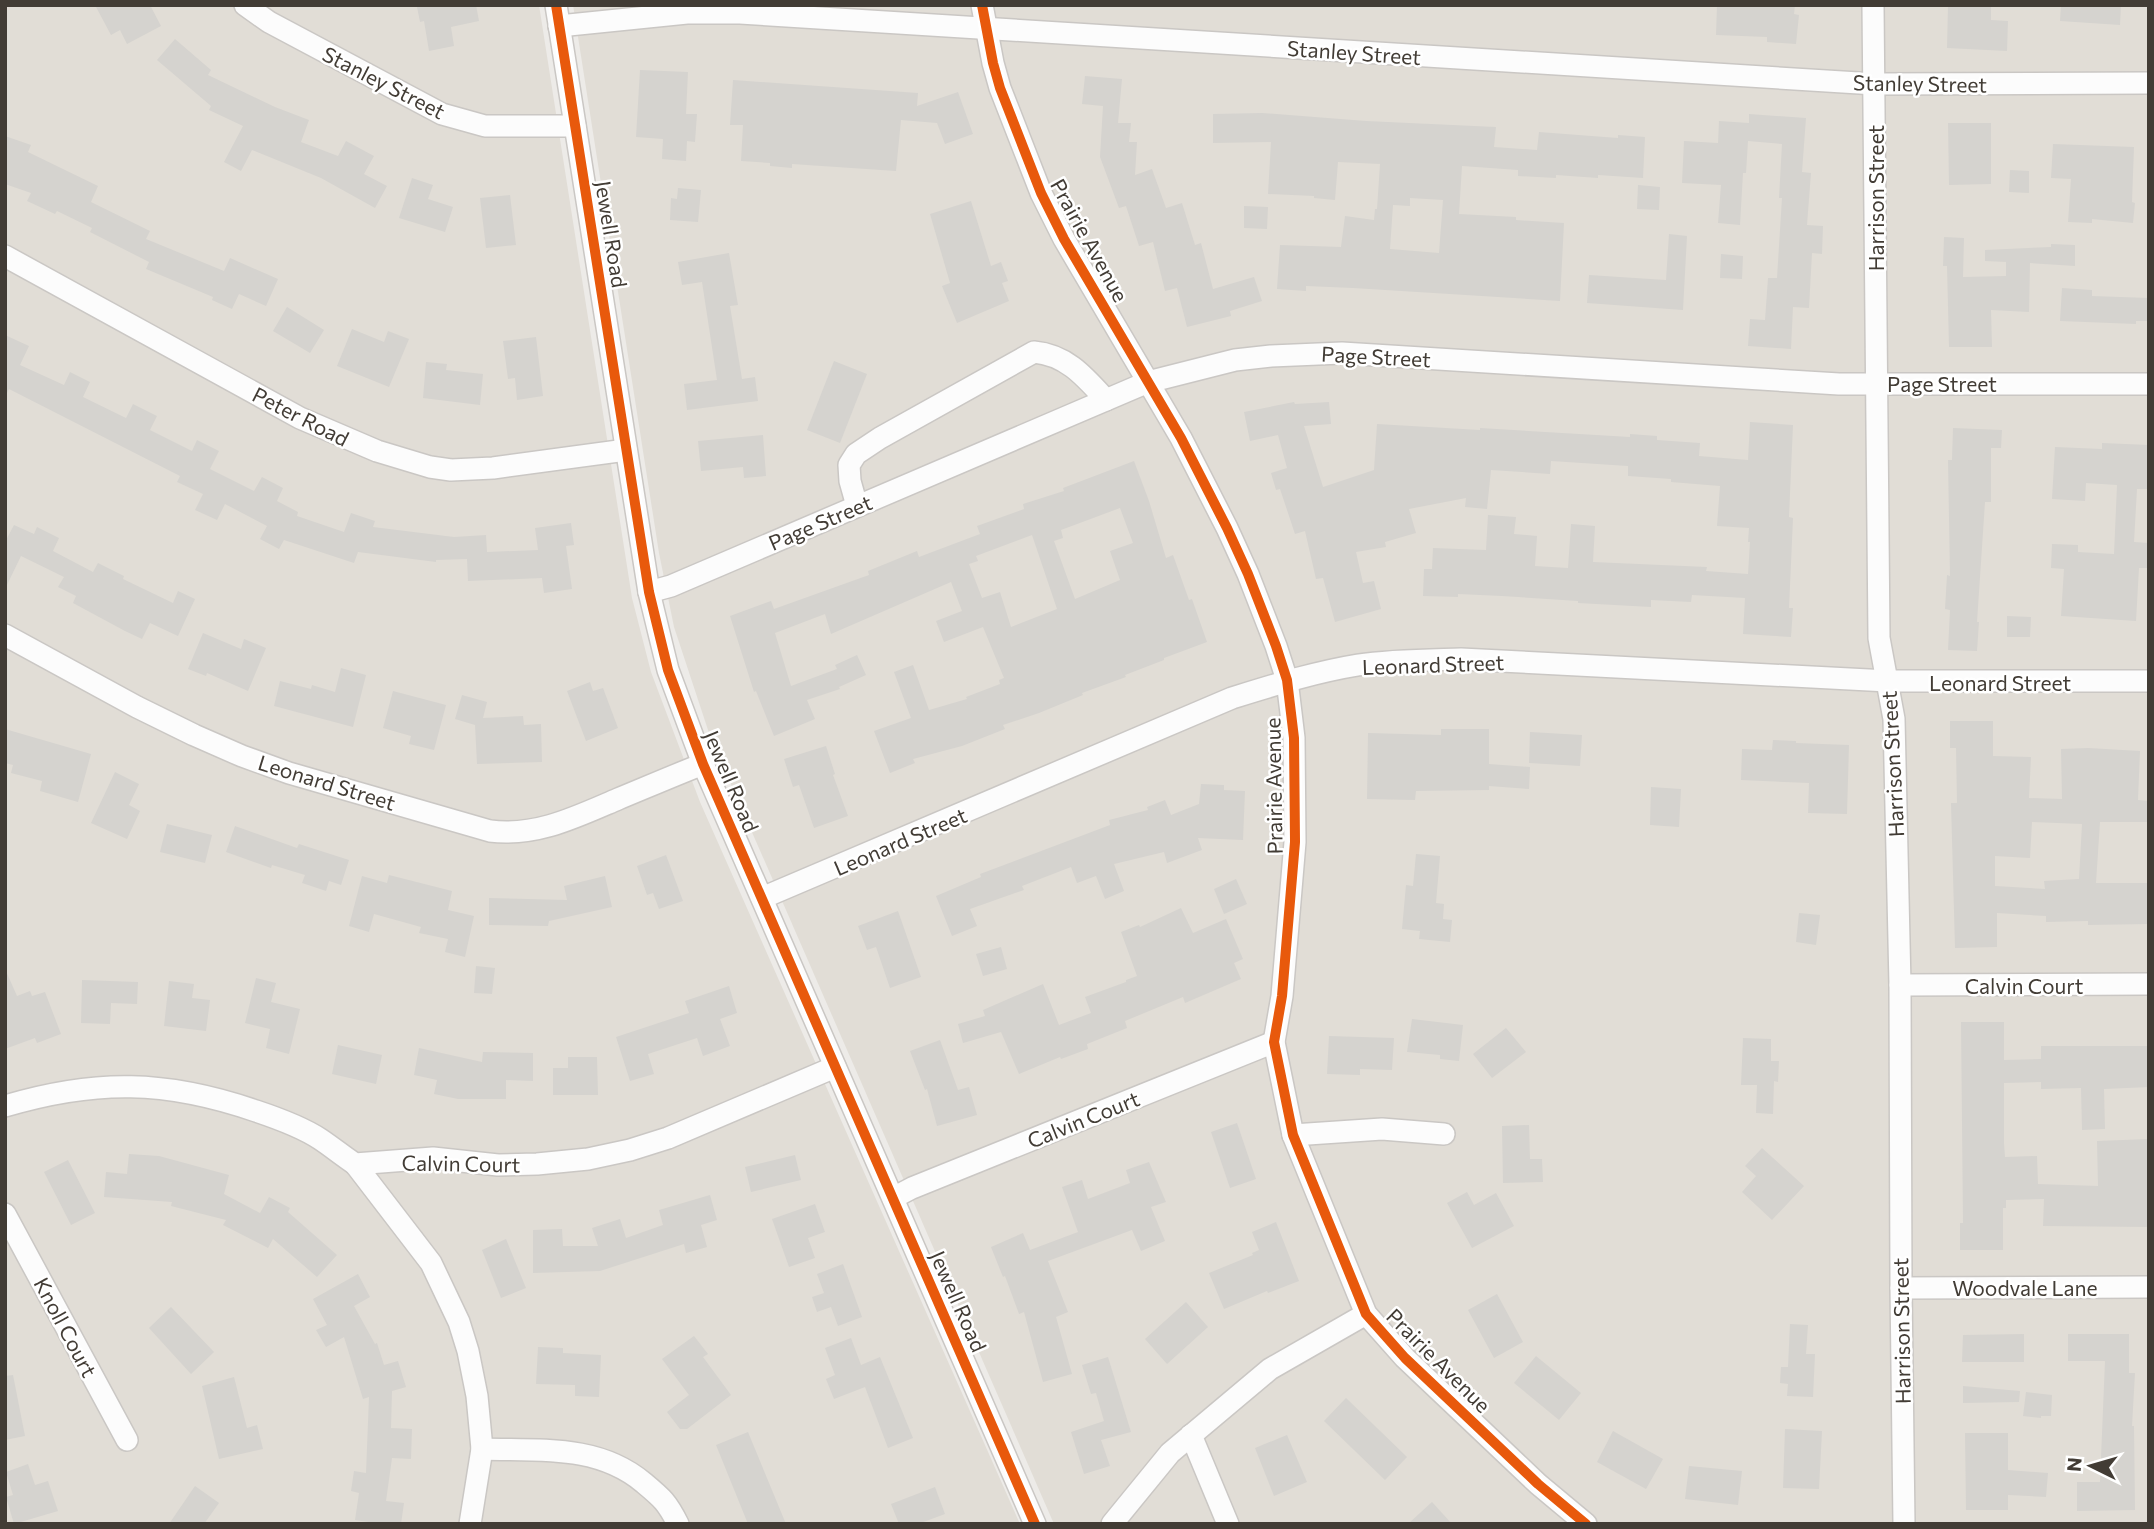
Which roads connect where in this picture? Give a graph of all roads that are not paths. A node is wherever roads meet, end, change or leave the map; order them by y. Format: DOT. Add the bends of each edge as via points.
graph roads {
  1 [pos="245,5"];
  2 [pos="982,5"];
  3 [pos="1873,5"];
  4 [pos="558,15"];
  5 [pos="986,30"];
  6 [pos="2149,83"];
  7 [pos="1875,85"];
  8 [pos="575,126"];
  9 [pos="5,256"];
  10 [pos="1149,382"];
  11 [pos="1876,384"];
  12 [pos="2149,384"];
  13 [pos="1106,400"];
  14 [pos="626,450"];
  15 [pos="857,506"];
  16 [pos="649,592"];
  17 [pos="5,635"];
  18 [pos="1287,680"];
  19 [pos="1888,681"];
  20 [pos="2149,681"];
  21 [pos="703,764"];
  22 [pos="762,898"];
  23 [pos="2149,984"];
  24 [pos="1900,985"];
  25 [pos="1274,1042"];
  26 [pos="835,1067"];
  27 [pos="5,1106"];
  28 [pos="1444,1134"];
  29 [pos="1293,1135"];
  30 [pos="355,1164"];
  31 [pos="893,1198"];
  32 [pos="5,1214"];
  33 [pos="2149,1287"];
  34 [pos="1900,1288"];
  35 [pos="1366,1314"];
  36 [pos="1191,1435"];
  37 [pos="127,1440"];
  38 [pos="482,1449"];
  39 [pos="470,1524"];
  40 [pos="678,1524"];
  41 [pos="1035,1524"];
  42 [pos="1112,1524"];
  43 [pos="1228,1524"];
  44 [pos="1586,1524"];
  45 [pos="1904,1524"];
  1 -- 8 [label="street, Stanley Street" via="442,114 485,126"];
  2 -- 5 [label="street, Prairie Avenue"];
  3 -- 7 [label="street, Harrison Street"];
  4 -- 5 [label="street, Stanley Street" via="740,13"];
  4 -- 8 [label="street, Jewell Road"];
  5 -- 7 [label="street, Stanley Street"];
  5 -- 10 [label="street, Prairie Avenue" via="1000,88 1041,193"];
  6 -- 7 [label="street, Stanley Street"];
  7 -- 11 [label="street, Harrison Street"];
  8 -- 14 [label="street, Jewell Road"];
  9 -- 14 [label="street, Peter Road" via="300,418 408,461 468,471"];
  10 -- 11 [label="street, Page Street" via="1235,360 1342,353"];
  10 -- 13 [label="street, Page Street"];
  10 -- 18 [label="street, Prairie Avenue" via="1227,528"];
  11 -- 12 [label="street, Page Street"];
  11 -- 19 [label="street, Harrison Street" via="1879,638"];
  13 -- 15 [label="street, Page Street"];
  13 -- 15 [label="street" via="1076,368 1034,352 856,454 849,465"];
  14 -- 16 [label="street, Jewell Road"];
  15 -- 16 [label="street, Page Street"];
  16 -- 21 [label="street, Jewell Road" via="668,670"];
  17 -- 21 [label="street, Leonard Street" via="137,707 242,756 490,831 539,830"];
  18 -- 19 [label="street, Leonard Street" via="1358,665 1461,659"];
  18 -- 22 [label="street, Leonard Street" via="1232,698"];
  18 -- 25 [label="street, Prairie Avenue" via="1294,738 1296,842"];
  19 -- 20 [label="street, Leonard Street"];
  19 -- 24 [label="street, Harrison Street" via="1894,719"];
  21 -- 22 [label="street, Jewell Road"];
  22 -- 26 [label="street, Jewell Road"];
  23 -- 24 [label="street, Calvin Court"];
  24 -- 34 [label="street, Harrison Street"];
  25 -- 29 [label="street, Prairie Avenue"];
  25 -- 31 [label="street, Calvin Court"];
  26 -- 30 [label="street, Calvin Court" via="668,1138 587,1159 498,1165 433,1158"];
  26 -- 31 [label="street, Jewell Road"];
  27 -- 30 [label="street" via="85,1088 186,1091 268,1115 318,1137"];
  28 -- 29 [label="street" via="1382,1129"];
  29 -- 35 [label="street, Prairie Avenue"];
  30 -- 38 [label="street" via="442,1282 468,1350"];
  31 -- 41 [label="street, Jewell Road"];
  32 -- 37 [label="street, Knoll Court"];
  33 -- 34 [label="street, Woodvale Lane"];
  34 -- 45 [label="street, Harrison Street"];
  35 -- 36 [label="street" via="1270,1369"];
  35 -- 44 [label="street, Prairie Avenue" via="1405,1358"];
  36 -- 42 [label="street" via="1170,1453"];
  36 -- 43 [label="street"];
  38 -- 39 [label="street"];
  38 -- 40 [label="street" via="572,1452 608,1461 668,1503"];
}
